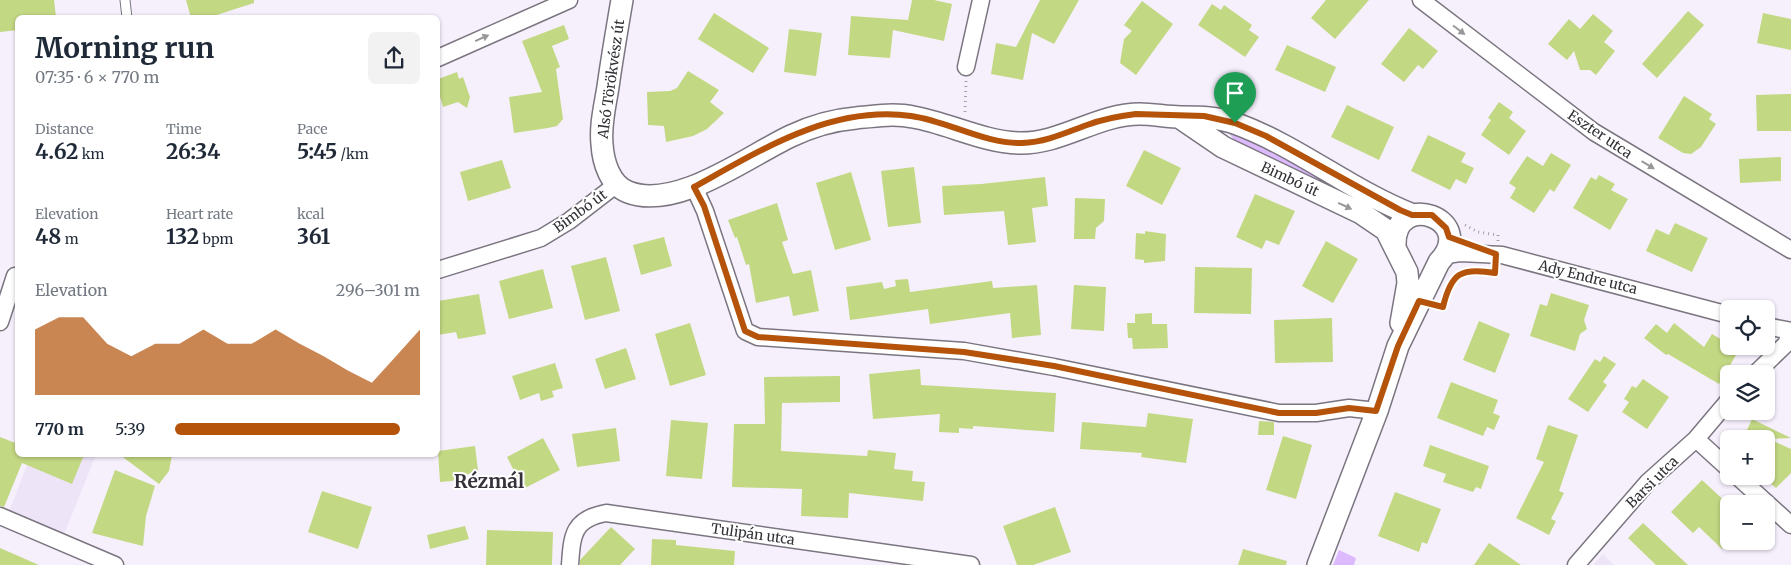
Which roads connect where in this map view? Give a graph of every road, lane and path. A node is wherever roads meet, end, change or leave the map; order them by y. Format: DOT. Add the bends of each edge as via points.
graph roads {
  1 [pos="125,0"];
  2 [pos="569,0"];
  3 [pos="622,0"];
  4 [pos="981,0"];
  5 [pos="1421,0"];
  6 [pos="128,15"];
  7 [pos="440,57"];
  8 [pos="966,67"];
  9 [pos="1179,117"];
  10 [pos="965,130"];
  11 [pos="616,184"];
  12 [pos="694,187"];
  13 [pos="1412,215"];
  14 [pos="1791,250"];
  15 [pos="1398,252"];
  16 [pos="1445,252"];
  17 [pos="440,269"];
  18 [pos="1474,269"];
  19 [pos="11,276"];
  20 [pos="1419,301"];
  21 [pos="1720,312"];
  22 [pos="0,322"];
  23 [pos="1775,328"];
  24 [pos="1790,332"];
  25 [pos="1398,346"];
  26 [pos="1764,365"];
  27 [pos="1376,411"];
  28 [pos="1720,411"];
  29 [pos="1696,439"];
  30 [pos="1720,461"];
  31 [pos="1747,485"];
  32 [pos="0,516"];
  33 [pos="1791,525"];
  34 [pos="115,565"];
  35 [pos="570,565"];
  36 [pos="971,565"];
  37 [pos="1318,565"];
  38 [pos="1576,565"];
  1 -- 6 [label="lane"];
  7 -- 2 [label="street, one-way"];
  3 -- 11 [label="street, Alsó Törökvész út" via="602,122 605,161"];
  4 -- 8 [label="street"];
  5 -- 14 [label="street, Eszter utca, one-way" via="1594,132"];
  8 -- 10 [label="path"];
  9 -- 10 [label="street, Bimbó út" via="1136,114 1113,117 1064,135 1020,143 996,140"];
  9 -- 13 [label="street, Bimbó út" via="1204,116 1243,126"];
  9 -- 15 [label="street, Bimbó út, one-way" via="1223,147 1361,213 1386,230"];
  10 -- 12 [label="street, Bimbó út" via="911,116 879,116 820,124 768,147"];
  11 -- 12 [label="street, Bimbó út" via="628,192 655,195 680,193"];
  11 -- 17 [label="street, Bimbó út" via="569,221 541,238"];
  12 -- 27 [label="street" via="704,206 745,331 758,337 964,352 1054,366 1279,413 1316,413 1349,408"];
  13 -- 15 [label="street" via="1399,226"];
  13 -- 16 [label="street, Bimbó út" via="1432,215 1446,228"];
  15 -- 16 [label="street" via="1414,267 1422,268"];
  15 -- 25 [label="street, Bimbó út" via="1408,283"];
  16 -- 20 [label="street, Bimbó út"];
  16 -- 21 [label="street, Ady Endre utca" via="1496,254"];
  18 -- 20 [label="path" via="1458,275 1448,287 1443,307"];
  19 -- 22 [label="street"];
  20 -- 25 [label="street, Bimbó út"];
  23 -- 24 [label="street"];
  24 -- 26 [label="street" via="1787,342"];
  25 -- 27 [label="street, Bimbó út"];
  27 -- 37 [label="street, Bimbó út"];
  28 -- 29 [label="street, Barsi utca"];
  29 -- 30 [label="street"];
  29 -- 38 [label="street, Barsi utca" via="1648,482"];
  31 -- 33 [label="street"];
  32 -- 34 [label="street"];
  35 -- 36 [label="street, Tulipán utca" via="572,539 578,526 590,516 606,513"];
}
